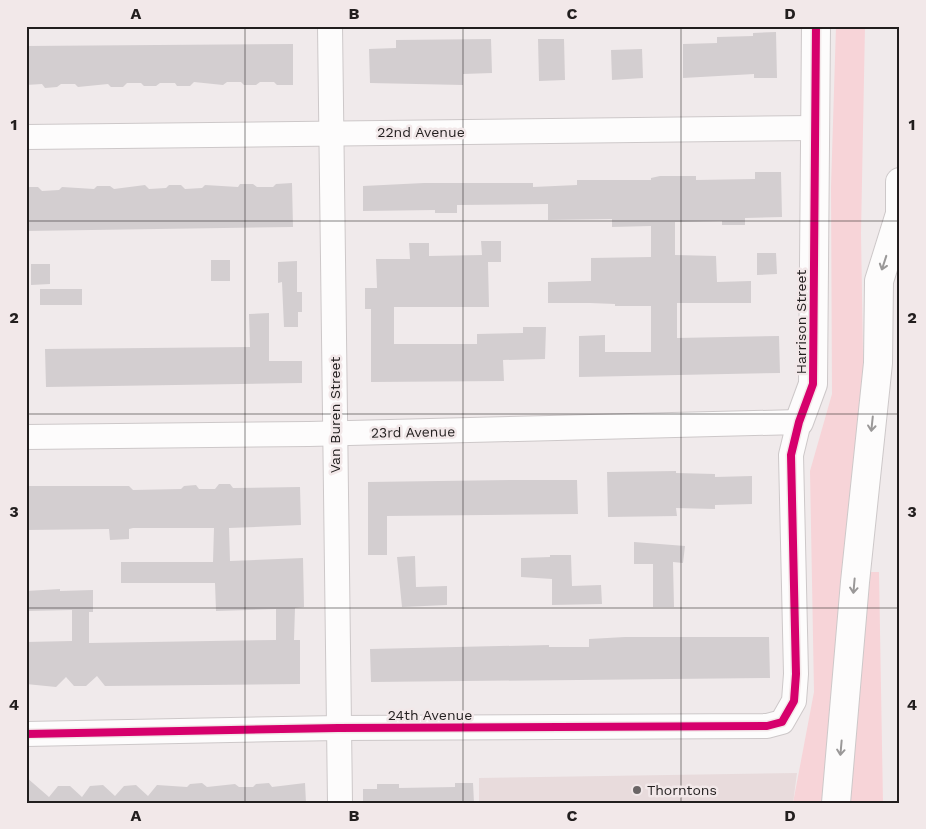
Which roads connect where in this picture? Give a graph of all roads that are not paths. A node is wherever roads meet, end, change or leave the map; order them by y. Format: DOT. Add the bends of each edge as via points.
graph roads {
  1 [pos="330,26"];
  2 [pos="816,26"];
  3 [pos="815,128"];
  4 [pos="332,132"];
  5 [pos="26,137"];
  6 [pos="900,182"];
  7 [pos="900,217"];
  8 [pos="900,233"];
  9 [pos="799,422"];
  10 [pos="335,434"];
  11 [pos="26,437"];
  12 [pos="796,674"];
  13 [pos="338,728"];
  14 [pos="26,734"];
  15 [pos="340,803"];
  16 [pos="836,803"];
  1 -- 4 [label="street, Van Buren Street"];
  2 -- 3 [label="main road, Harrison Street"];
  3 -- 4 [label="street, 22nd Avenue"];
  3 -- 9 [label="main road, Harrison Street" via="813,384"];
  4 -- 5 [label="street, 22nd Avenue"];
  4 -- 10 [label="street, Van Buren Street"];
  6 -- 7 [label="main road"];
  7 -- 8 [label="main road"];
  7 -- 16 [label="main road, one-way" via="879,281 878,363"];
  9 -- 10 [label="street, 23rd Avenue"];
  9 -- 12 [label="street, Harrison Street" via="791,455"];
  10 -- 11 [label="street, 23rd Avenue"];
  10 -- 13 [label="street, Van Buren Street"];
  12 -- 13 [label="street, 24th Avenue" via="794,701 782,722 767,726"];
  13 -- 14 [label="street, 24th Avenue"];
  13 -- 15 [label="street, Van Buren Street"];
}
